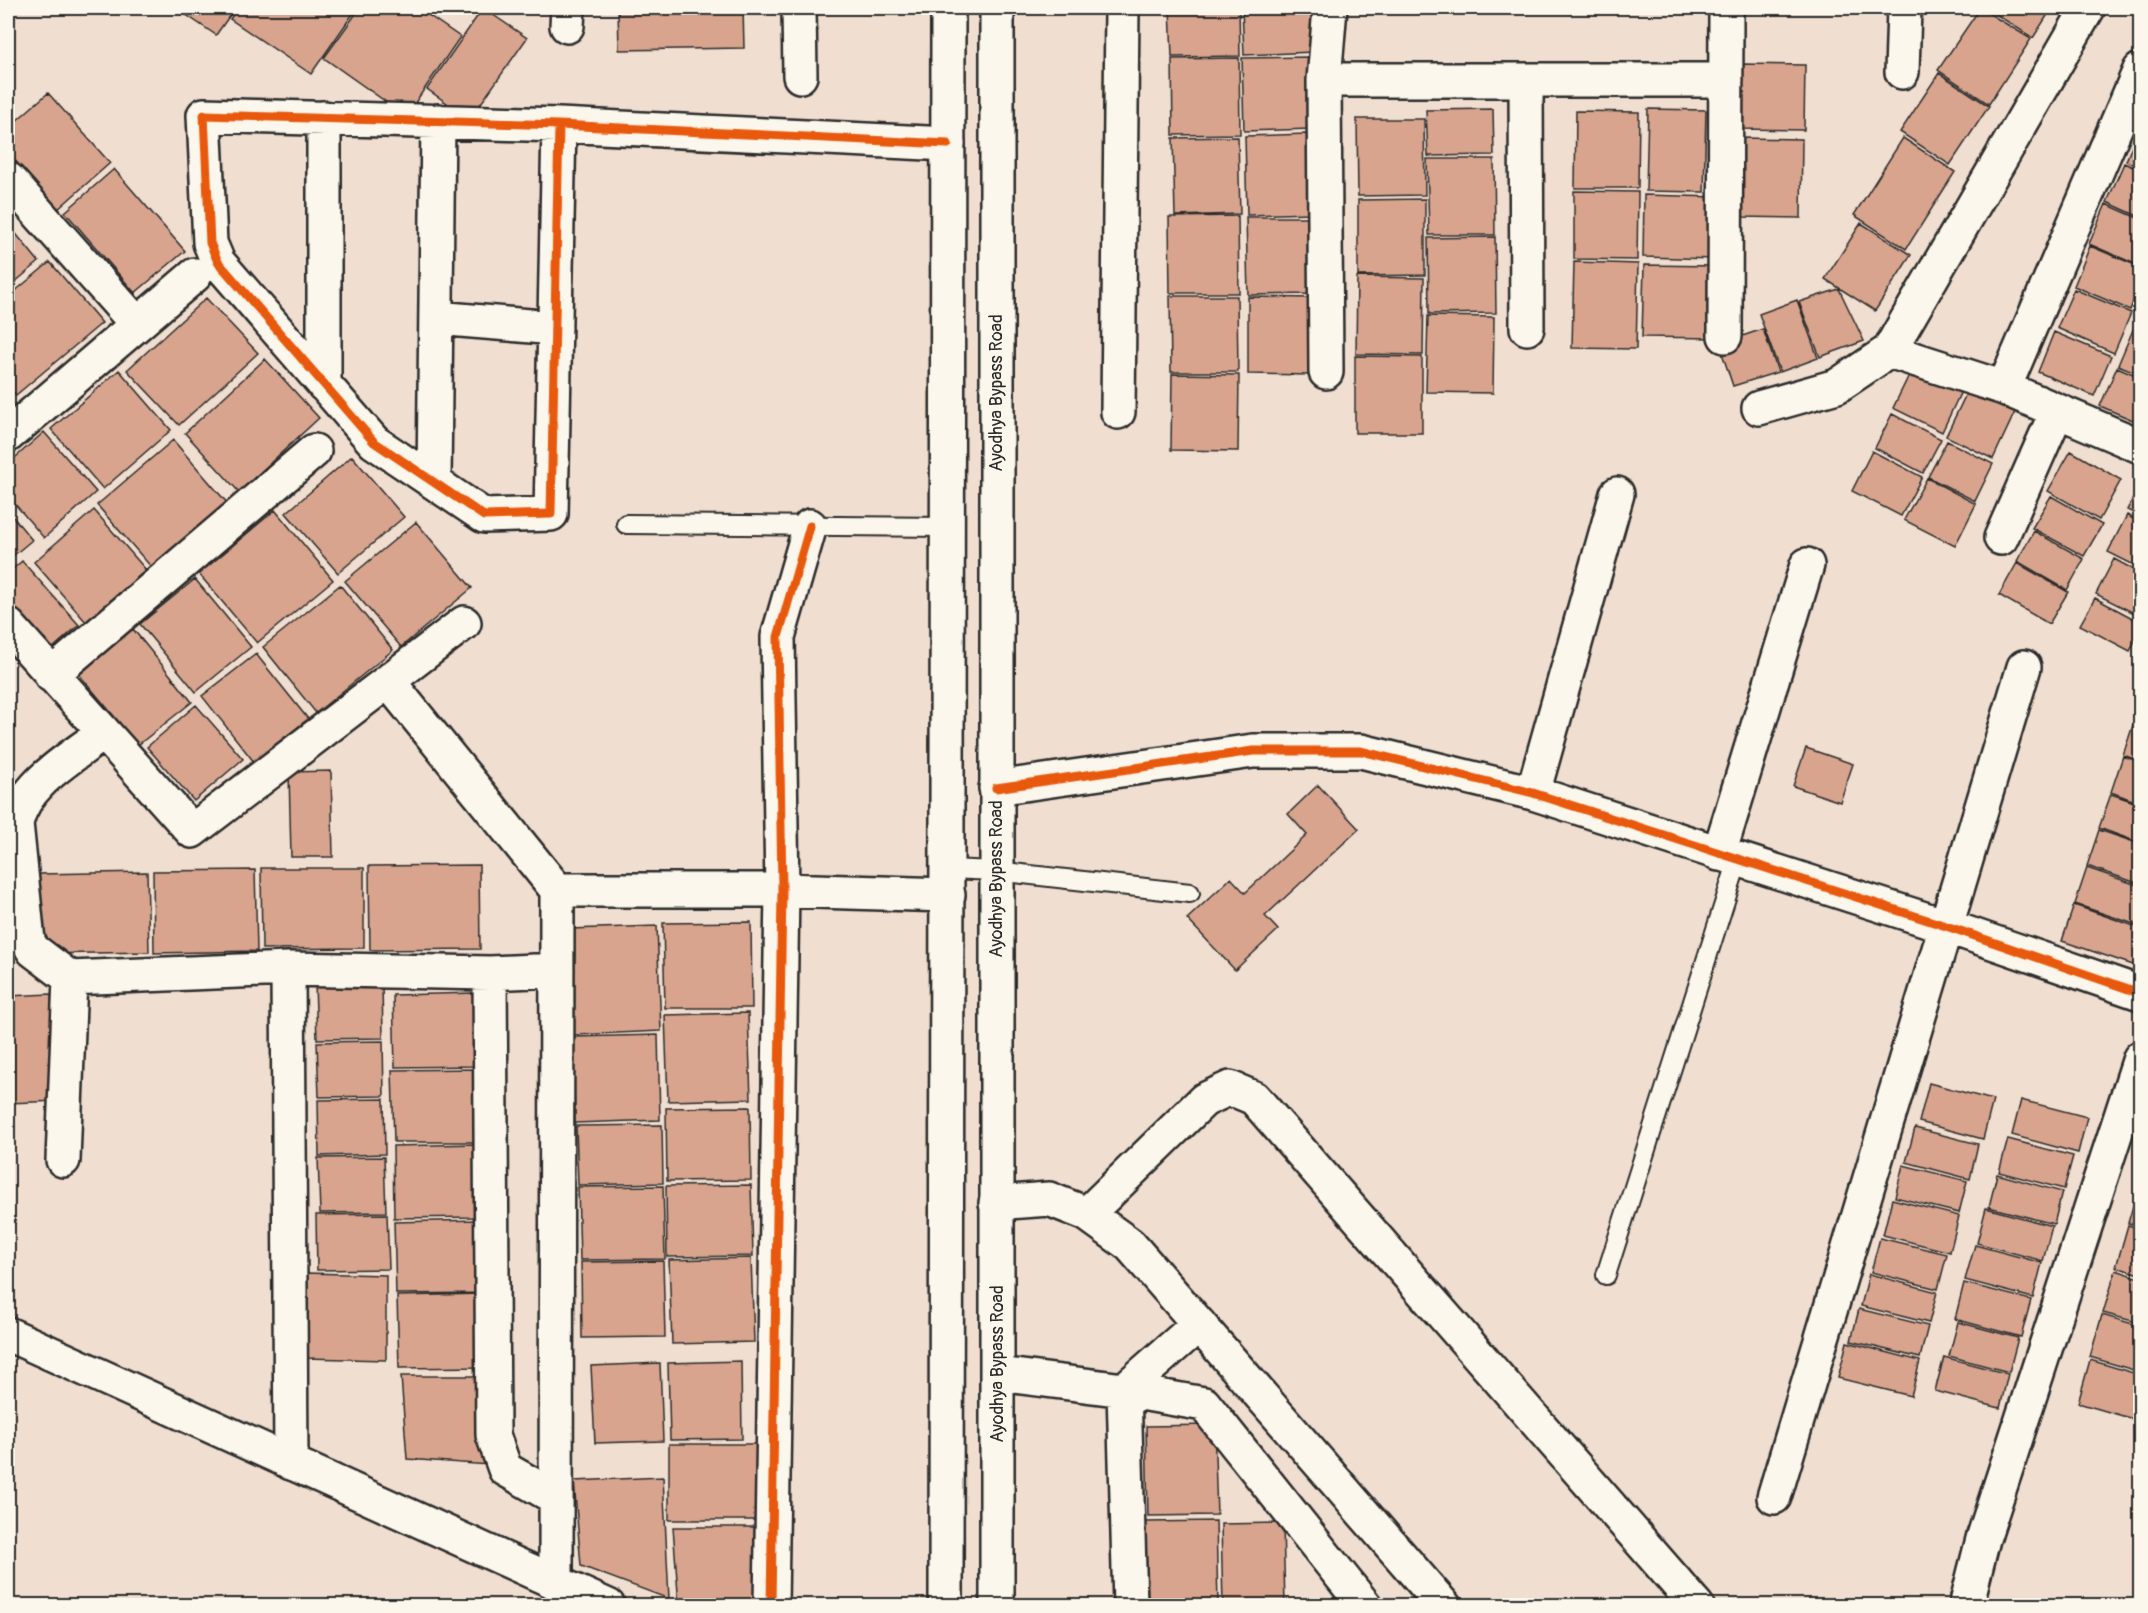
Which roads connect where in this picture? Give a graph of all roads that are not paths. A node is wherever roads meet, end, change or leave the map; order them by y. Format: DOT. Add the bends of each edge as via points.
graph roads {
  1 [pos="799,8"];
  2 [pos="948,8"];
  3 [pos="997,8"];
  4 [pos="1122,8"];
  5 [pos="1330,8"];
  6 [pos="1726,8"];
  7 [pos="1904,8"];
  8 [pos="2088,8"];
  9 [pos="2140,70"];
  10 [pos="1902,72"];
  11 [pos="800,76"];
  12 [pos="1324,80"];
  13 [pos="1527,80"];
  14 [pos="1726,80"];
  15 [pos="324,118"];
  16 [pos="438,120"];
  17 [pos="560,124"];
  18 [pos="948,144"];
  19 [pos="8,179"];
  20 [pos="195,275"];
  21 [pos="435,318"];
  22 [pos="137,324"];
  23 [pos="555,328"];
  24 [pos="1527,328"];
  25 [pos="1725,336"];
  26 [pos="1889,351"];
  27 [pos="1326,372"];
  28 [pos="324,385"];
  29 [pos="2004,388"];
  30 [pos="1759,408"];
  31 [pos="2057,411"];
  32 [pos="1118,412"];
  33 [pos="12,423"];
  34 [pos="2140,446"];
  35 [pos="314,451"];
  36 [pos="434,481"];
  37 [pos="1617,494"];
  38 [pos="626,524"];
  39 [pos="810,526"];
  40 [pos="947,527"];
  41 [pos="2001,538"];
  42 [pos="1808,565"];
  43 [pos="464,623"];
  44 [pos="8,625"];
  45 [pos="2024,667"];
  46 [pos="51,675"];
  47 [pos="388,681"];
  48 [pos="103,733"];
  49 [pos="996,788"];
  50 [pos="1533,792"];
  51 [pos="1729,857"];
  52 [pos="996,871"];
  53 [pos="948,882"];
  54 [pos="782,890"];
  55 [pos="557,891"];
  56 [pos="1190,893"];
  57 [pos="1946,926"];
  58 [pos="288,969"];
  59 [pos="557,970"];
  60 [pos="490,973"];
  61 [pos="70,978"];
  62 [pos="2140,993"];
  63 [pos="2140,1058"];
  64 [pos="63,1160"];
  65 [pos="996,1203"];
  66 [pos="1088,1214"];
  67 [pos="1605,1275"];
  68 [pos="1199,1324"];
  69 [pos="8,1334"];
  70 [pos="998,1374"];
  71 [pos="1124,1390"];
  72 [pos="291,1463"];
  73 [pos="1774,1497"];
  74 [pos="556,1498"];
  75 [pos="556,1583"];
  76 [pos="1338,1590"];
  77 [pos="608,1605"];
  78 [pos="771,1605"];
  79 [pos="946,1605"];
  80 [pos="997,1605"];
  81 [pos="1130,1605"];
  82 [pos="1365,1605"];
  83 [pos="1444,1605"];
  84 [pos="1697,1605"];
  85 [pos="1966,1605"];
  1 -- 11 [label="street"];
  2 -- 18 [label="street"];
  3 -- 49 [label="street, Ayodhya Bypass Road"];
  4 -- 32 [label="street"];
  5 -- 12 [label="street"];
  6 -- 14 [label="street"];
  7 -- 10 [label="street"];
  8 -- 26 [label="street"];
  9 -- 29 [label="street"];
  12 -- 13 [label="street"];
  12 -- 27 [label="street"];
  13 -- 14 [label="street"];
  13 -- 24 [label="street"];
  14 -- 25 [label="street"];
  15 -- 16 [label="street"];
  15 -- 28 [label="street"];
  15 -- 28 [label="street" via="204,115 210,243 218,262"];
  16 -- 17 [label="street"];
  16 -- 21 [label="street"];
  17 -- 18 [label="street"];
  17 -- 23 [label="street"];
  18 -- 40 [label="street"];
  19 -- 22 [label="street"];
  20 -- 22 [label="street"];
  21 -- 23 [label="street"];
  21 -- 36 [label="street"];
  22 -- 33 [label="street"];
  23 -- 36 [label="street" via="551,514 484,516"];
  26 -- 29 [label="street"];
  26 -- 30 [label="street" via="1837,386"];
  28 -- 36 [label="street" via="374,442"];
  29 -- 31 [label="street"];
  31 -- 34 [label="street"];
  31 -- 41 [label="street"];
  35 -- 46 [label="street"];
  37 -- 50 [label="street"];
  38 -- 39 [label="lane"];
  39 -- 40 [label="lane"];
  39 -- 54 [label="street" via="778,637"];
  40 -- 53 [label="street"];
  42 -- 51 [label="street"];
  43 -- 47 [label="street"];
  44 -- 46 [label="street"];
  45 -- 57 [label="street"];
  46 -- 48 [label="street"];
  47 -- 48 [label="street" via="192,831"];
  47 -- 55 [label="street"];
  48 -- 61 [label="street" via="33,789 19,809 16,823 27,941 38,955"];
  49 -- 50 [label="street" via="1253,751 1361,751"];
  49 -- 52 [label="street, Ayodhya Bypass Road"];
  50 -- 51 [label="street"];
  51 -- 57 [label="street"];
  51 -- 67 [label="lane"];
  52 -- 53 [label="lane"];
  52 -- 56 [label="lane"];
  52 -- 65 [label="street, Ayodhya Bypass Road"];
  53 -- 54 [label="street"];
  53 -- 79 [label="street"];
  54 -- 55 [label="street"];
  54 -- 78 [label="street"];
  55 -- 59 [label="street"];
  57 -- 62 [label="street"];
  57 -- 73 [label="street"];
  58 -- 60 [label="street"];
  58 -- 61 [label="street"];
  58 -- 72 [label="street"];
  59 -- 60 [label="street"];
  59 -- 74 [label="street"];
  60 -- 74 [label="street" via="493,1435 506,1469"];
  61 -- 64 [label="street"];
  63 -- 85 [label="street" via="1983,1539"];
  65 -- 66 [label="street" via="1049,1199"];
  65 -- 70 [label="street, Ayodhya Bypass Road"];
  66 -- 68 [label="street" via="1130,1245"];
  66 -- 84 [label="street" via="1204,1100 1230,1088 1254,1098"];
  68 -- 71 [label="street"];
  68 -- 83 [label="street"];
  69 -- 72 [label="street"];
  70 -- 71 [label="street"];
  70 -- 80 [label="street, Ayodhya Bypass Road"];
  71 -- 76 [label="street" via="1204,1404"];
  71 -- 81 [label="street"];
  72 -- 75 [label="street"];
  74 -- 75 [label="street"];
  75 -- 77 [label="street"];
  76 -- 82 [label="street"];
}
